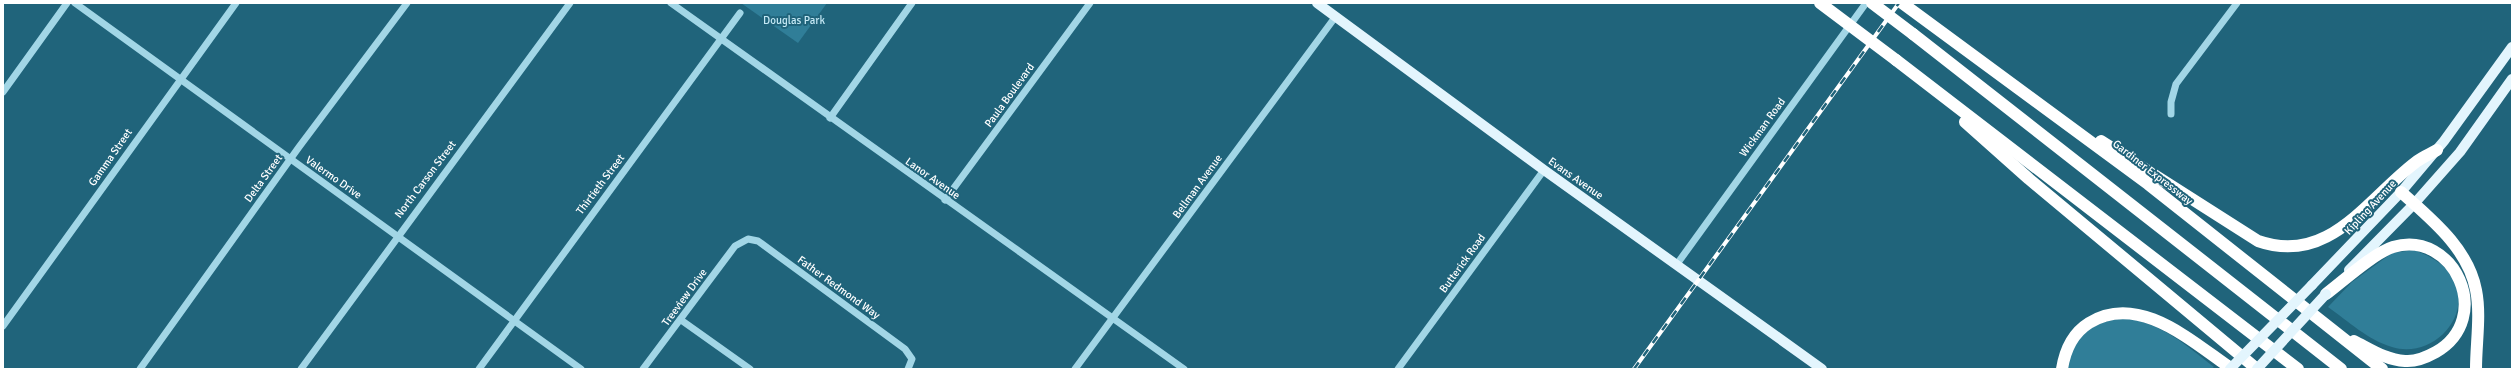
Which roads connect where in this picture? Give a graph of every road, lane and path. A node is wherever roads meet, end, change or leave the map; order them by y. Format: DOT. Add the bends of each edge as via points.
graph roads {
  1 [pos="66,3"];
  2 [pos="75,3"];
  3 [pos="236,3"];
  4 [pos="407,3"];
  5 [pos="570,3"];
  6 [pos="671,3"];
  7 [pos="912,3"];
  8 [pos="1090,3"];
  9 [pos="1317,3"];
  10 [pos="1820,3"];
  11 [pos="1866,3"];
  12 [pos="1872,3"];
  13 [pos="1902,3"];
  14 [pos="2237,3"];
  15 [pos="740,13"];
  16 [pos="1336,16"];
  17 [pos="721,40"];
  18 [pos="2512,47"];
  19 [pos="1896,60"];
  20 [pos="180,78"];
  21 [pos="2512,79"];
  22 [pos="3,92"];
  23 [pos="2049,109"];
  24 [pos="2171,114"];
  25 [pos="830,118"];
  26 [pos="2437,150"];
  27 [pos="290,160"];
  28 [pos="1544,170"];
  29 [pos="2401,192"];
  30 [pos="945,200"];
  31 [pos="2414,204"];
  32 [pos="397,236"];
  33 [pos="743,240"];
  34 [pos="1677,264"];
  35 [pos="2326,294"];
  36 [pos="1113,318"];
  37 [pos="514,320"];
  38 [pos="681,320"];
  39 [pos="3,326"];
  40 [pos="2329,328"];
  41 [pos="909,367"];
  42 [pos="140,369"];
  43 [pos="301,369"];
  44 [pos="479,369"];
  45 [pos="581,369"];
  46 [pos="643,369"];
  47 [pos="750,369"];
  48 [pos="1075,369"];
  49 [pos="1184,369"];
  50 [pos="1398,369"];
  51 [pos="1822,369"];
  52 [pos="2062,369"];
  53 [pos="2231,369"];
  54 [pos="2257,369"];
  55 [pos="2298,369"];
  56 [pos="2341,369"];
  57 [pos="2382,369"];
  58 [pos="2476,369"];
  1 -- 22 [label="street"];
  2 -- 20 [label="street, Valermo Drive"];
  3 -- 20 [label="street, Gamma Street"];
  4 -- 27 [label="street, Delta Street"];
  5 -- 32 [label="street, North Carson Street"];
  6 -- 17 [label="street, Lanor Avenue"];
  7 -- 25 [label="street"];
  8 -- 30 [label="street, Paula Boulevard"];
  9 -- 16 [label="main road, Evans Avenue"];
  10 -- 19 [label="highway, bridge"];
  11 -- 34 [label="street, Wickman Road"];
  12 -- 56 [label="highway, bridge"];
  13 -- 23 [label="highway, Gardiner Expressway"];
  14 -- 24 [label="street" via="2176,84"];
  15 -- 17 [label="street, Thirtieth Street"];
  16 -- 28 [label="main road, Evans Avenue"];
  16 -- 36 [label="street, Bellman Avenue"];
  17 -- 25 [label="street, Lanor Avenue"];
  17 -- 37 [label="street, Thirtieth Street"];
  18 -- 26 [label="main road, Kipling Avenue"];
  19 -- 54 [label="highway" via="2029,179"];
  19 -- 55 [label="highway"];
  20 -- 27 [label="street, Valermo Drive"];
  20 -- 39 [label="street, Gamma Street"];
  21 -- 31 [label="main road" via="2460,152"];
  23 -- 26 [label="highway" via="2258,241 2284,247 2305,245 2330,235 2374,202 2416,162"];
  23 -- 40 [label="highway, Gardiner Expressway"];
  25 -- 30 [label="street, Lanor Avenue"];
  26 -- 29 [label="main road, Kipling Avenue"];
  27 -- 32 [label="street, Valermo Drive"];
  27 -- 42 [label="street, Delta Street"];
  28 -- 34 [label="main road, Evans Avenue"];
  28 -- 50 [label="street, Butterick Road"];
  29 -- 31 [label="highway"];
  29 -- 53 [label="main road, Kipling Avenue, bridge"];
  30 -- 36 [label="street, Lanor Avenue"];
  31 -- 35 [label="main road"];
  31 -- 58 [label="highway" via="2450,240 2468,266 2476,290"];
  32 -- 37 [label="street, Valermo Drive"];
  32 -- 43 [label="street, North Carson Street"];
  33 -- 38 [label="street, Treeview Drive" via="734,246"];
  33 -- 41 [label="street, Father Redmond Way" via="758,241 905,349 910,353"];
  34 -- 51 [label="main road, Evans Avenue"];
  35 -- 40 [label="highway" via="2384,251 2396,246 2412,246 2430,251 2445,260 2463,288 2466,304 2461,326 2448,343 2427,357 2415,360 2405,361 2383,355"];
  35 -- 54 [label="main road, bridge"];
  36 -- 48 [label="street, Bellman Avenue"];
  36 -- 49 [label="street, Lanor Avenue"];
  37 -- 44 [label="street, Thirtieth Street"];
  37 -- 45 [label="street, Valermo Drive"];
  38 -- 46 [label="street, Treeview Drive"];
  38 -- 47 [label="street"];
  40 -- 57 [label="highway, Gardiner Expressway"];
  52 -- 53 [label="highway" via="2067,349 2082,328 2110,314 2148,317 2163,324"];
}
